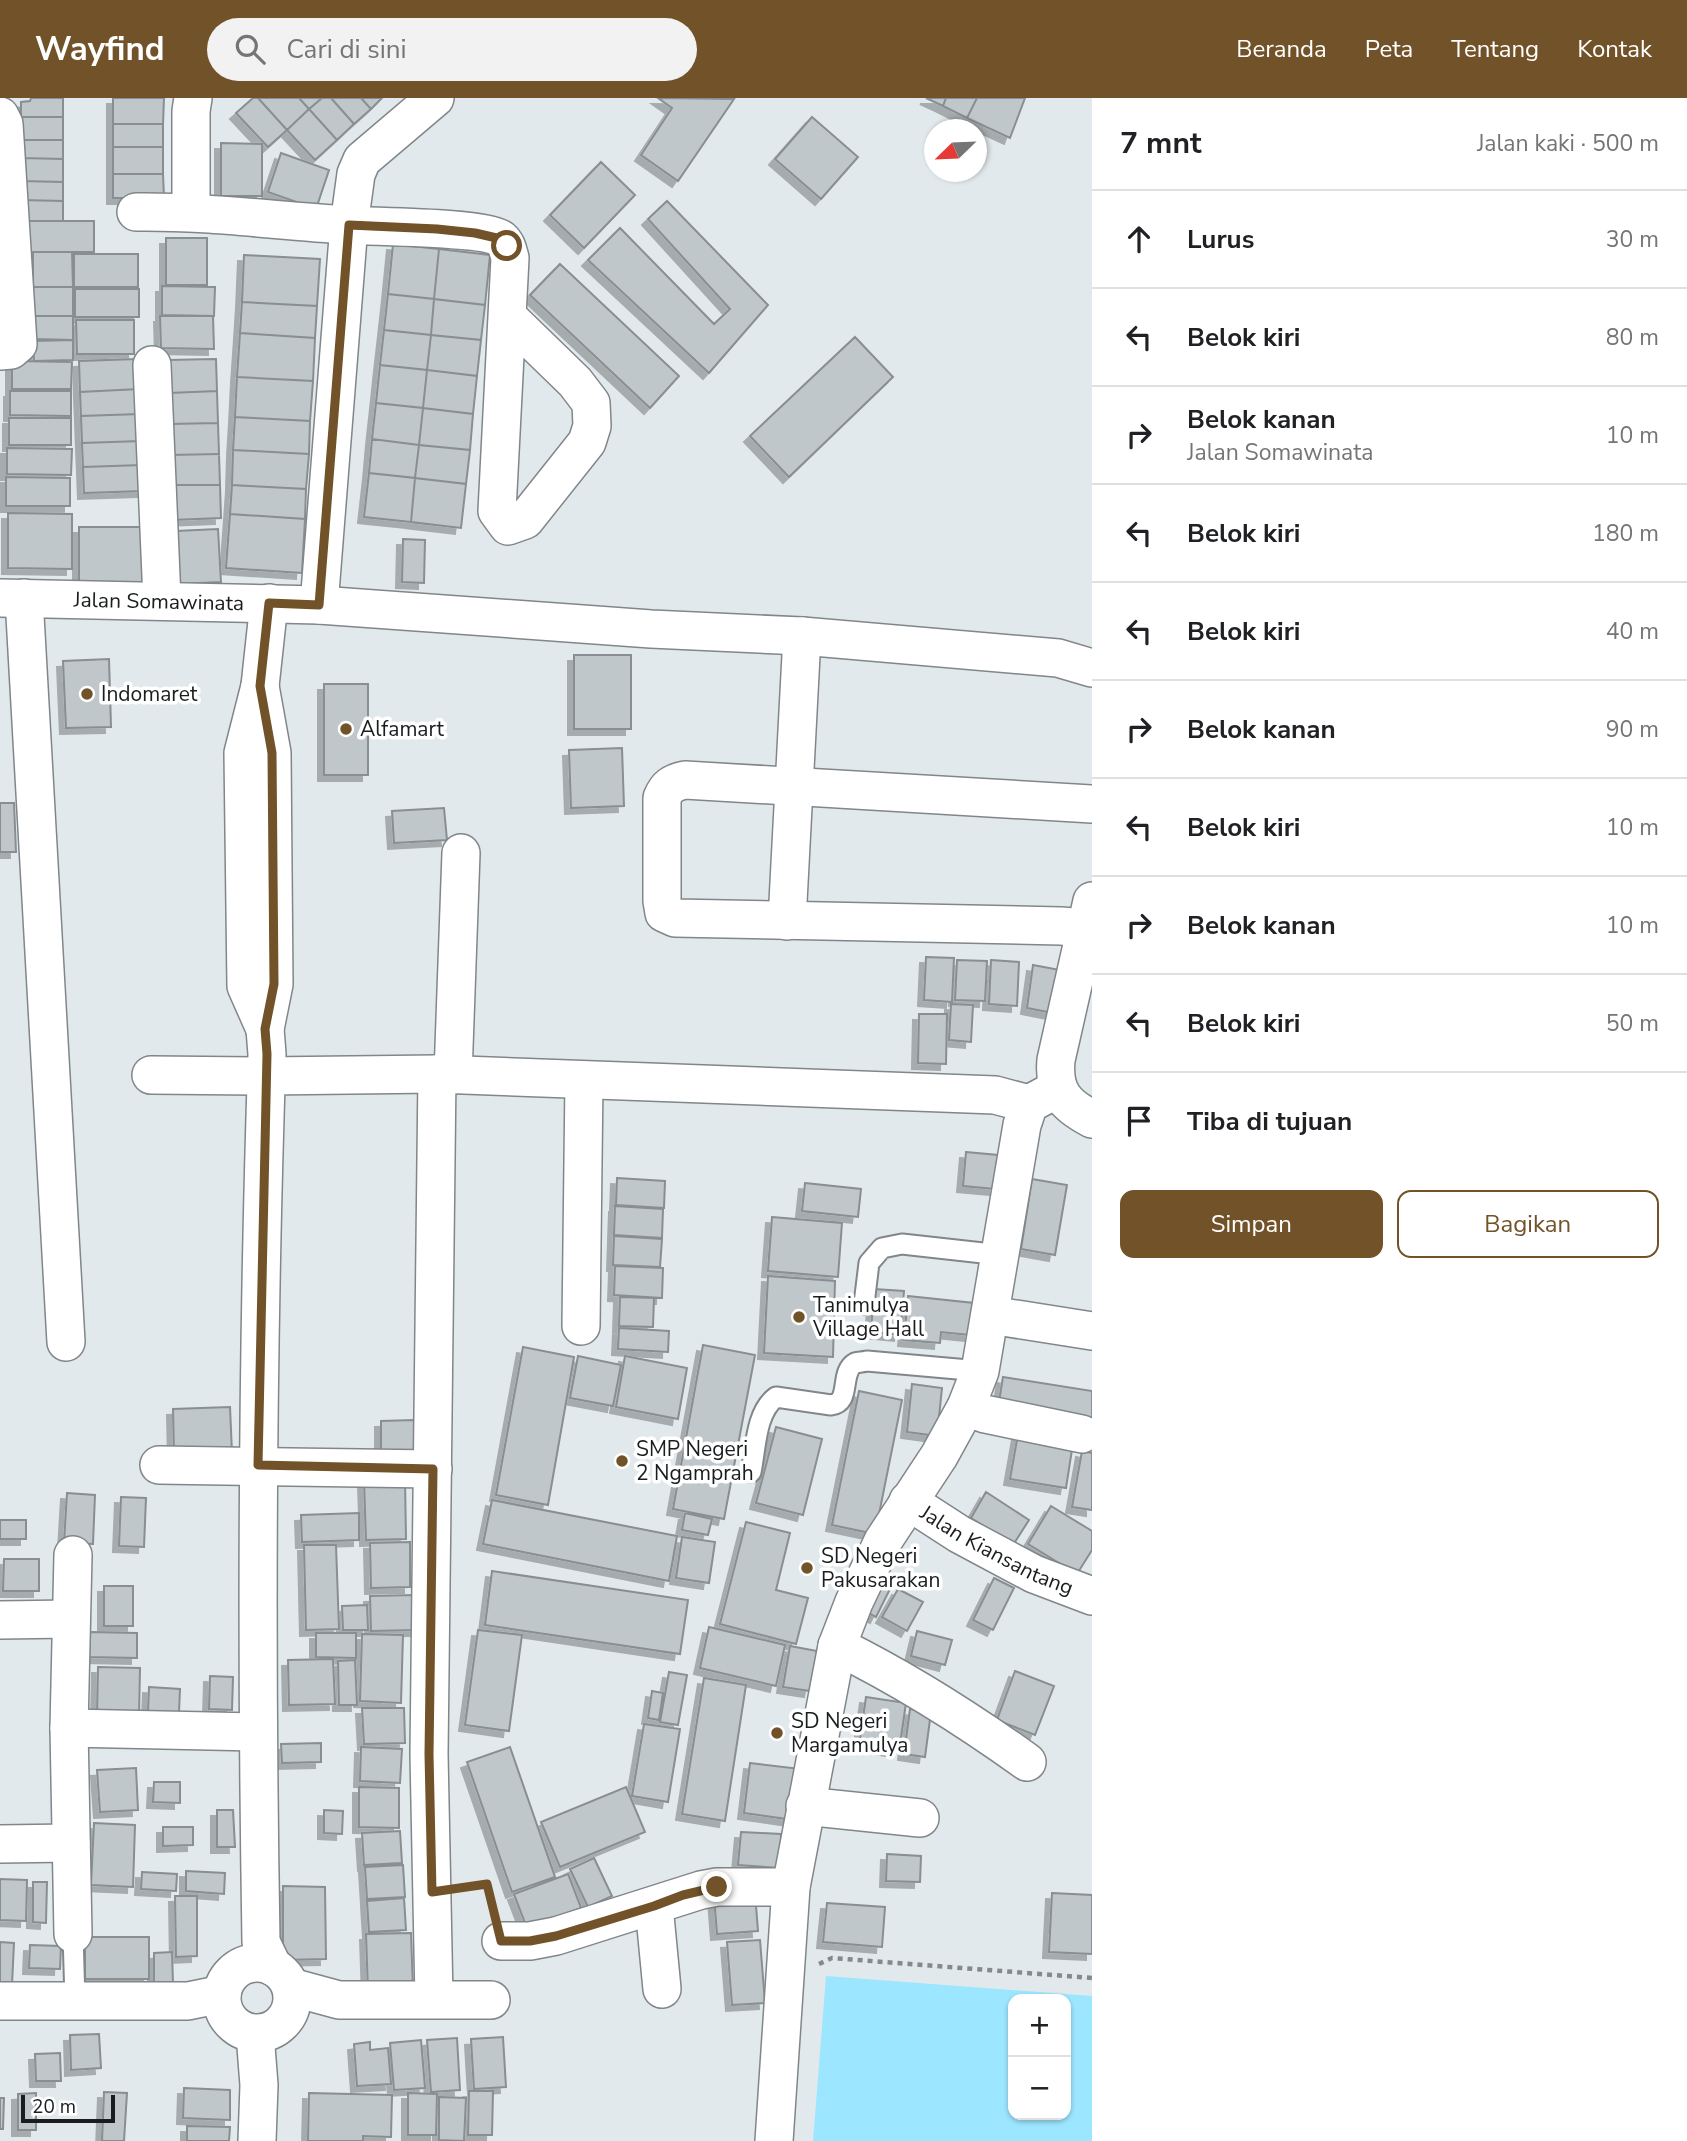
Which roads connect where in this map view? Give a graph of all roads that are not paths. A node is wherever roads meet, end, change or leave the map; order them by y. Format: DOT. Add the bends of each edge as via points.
graph roads {
  1 [pos="435,98"];
  2 [pos="196,102"];
  3 [pos="0,116"];
  4 [pos="136,212"];
  5 [pos="191,212"];
  6 [pos="349,225"];
  7 [pos="507,316"];
  8 [pos="0,351"];
  9 [pos="152,365"];
  10 [pos="12,598"];
  11 [pos="162,600"];
  12 [pos="269,603"];
  13 [pos="319,605"];
  14 [pos="802,636"];
  15 [pos="1092,668"];
  16 [pos="793,786"];
  17 [pos="1092,804"];
  18 [pos="461,853"];
  19 [pos="1089,915"];
  20 [pos="787,921"];
  21 [pos="151,1074"];
  22 [pos="445,1075"];
  23 [pos="266,1076"];
  24 [pos="584,1080"];
  25 [pos="1043,1097"];
  26 [pos="1092,1119"];
  27 [pos="1001,1255"];
  28 [pos="864,1304"];
  29 [pos="990,1315"];
  30 [pos="581,1326"];
  31 [pos="1092,1331"];
  32 [pos="66,1342"];
  33 [pos="980,1371"];
  34 [pos="966,1407"];
  35 [pos="1082,1434"];
  36 [pos="159,1465"];
  37 [pos="258,1465"];
  38 [pos="433,1469"];
  39 [pos="751,1472"];
  40 [pos="908,1501"];
  41 [pos="73,1555"];
  42 [pos="1091,1595"];
  43 [pos="71,1619"];
  44 [pos="0,1620"];
  45 [pos="837,1646"];
  46 [pos="69,1728"];
  47 [pos="258,1732"];
  48 [pos="1027,1762"];
  49 [pos="805,1807"];
  50 [pos="920,1818"];
  51 [pos="71,1843"];
  52 [pos="0,1844"];
  53 [pos="791,1888"];
  54 [pos="654,1906"];
  55 [pos="73,1934"];
  56 [pos="501,1941"];
  57 [pos="663,1989"];
  58 [pos="269,1992"];
  59 [pos="434,1999"];
  60 [pos="491,2000"];
  61 [pos="0,2001"];
  62 [pos="75,2001"];
  63 [pos="214,2001"];
  64 [pos="257,2141"];
  65 [pos="774,2141"];
  1 -- 6 [label="street" via="362,160"];
  2 -- 5 [label="street"];
  3 -- 8 [label="street" via="18,344"];
  4 -- 5 [label="street"];
  5 -- 6 [label="street"];
  6 -- 7 [label="street" via="437,229 501,239 510,258"];
  6 -- 13 [label="street"];
  7 -- 7 [label="street" via="575,382 591,403 592,426 587,442 525,520 508,526 496,511"];
  9 -- 11 [label="street"];
  10 -- 11 [label="street, Jalan Somawinata"];
  10 -- 32 [label="street"];
  11 -- 12 [label="street, Jalan Somawinata"];
  12 -- 13 [label="street, Jalan Somawinata"];
  12 -- 23 [label="street" via="260,686 272,753 274,984 265,1029"];
  13 -- 14 [label="street, Jalan Somawinata"];
  14 -- 15 [label="street, Jalan Somawinata" via="1058,658"];
  14 -- 16 [label="street"];
  16 -- 17 [label="street"];
  16 -- 20 [label="street"];
  16 -- 20 [label="street" via="685,780 673,782 662,798 664,913 675,918"];
  18 -- 22 [label="street"];
  19 -- 20 [label="street" via="1061,926"];
  19 -- 25 [label="street" via="1055,1075"];
  21 -- 23 [label="street"];
  22 -- 23 [label="street"];
  22 -- 24 [label="street"];
  22 -- 38 [label="street"];
  23 -- 37 [label="street"];
  24 -- 25 [label="street"];
  24 -- 30 [label="street"];
  25 -- 26 [label="street"];
  25 -- 27 [label="street" via="1022,1125"];
  27 -- 28 [label="lane" via="902,1244 882,1248 869,1263"];
  27 -- 29 [label="street"];
  29 -- 31 [label="street"];
  29 -- 33 [label="street"];
  33 -- 34 [label="street"];
  33 -- 39 [label="lane" via="867,1361 849,1370 842,1399 836,1405 776,1397 762,1415"];
  34 -- 35 [label="street"];
  34 -- 40 [label="street"];
  36 -- 37 [label="street"];
  37 -- 38 [label="street"];
  37 -- 47 [label="street"];
  38 -- 59 [label="street" via="429,1754"];
  40 -- 42 [label="street, Jalan Kiansantang" via="1034,1574"];
  40 -- 45 [label="street" via="883,1541"];
  41 -- 43 [label="street"];
  43 -- 44 [label="street"];
  43 -- 46 [label="street"];
  45 -- 48 [label="street" via="937,1701"];
  45 -- 49 [label="street"];
  46 -- 47 [label="street"];
  46 -- 51 [label="street"];
  47 -- 58 [label="street"];
  49 -- 50 [label="street"];
  49 -- 53 [label="street"];
  51 -- 52 [label="street"];
  51 -- 55 [label="street"];
  53 -- 54 [label="street" via="717,1887"];
  53 -- 65 [label="street"];
  54 -- 56 [label="street" via="556,1936"];
  54 -- 57 [label="street"];
  55 -- 62 [label="lane"];
  58 -- 59 [label="street" via="339,2000"];
  58 -- 63 [label="street" via="234,1972"];
  58 -- 63 [label="street" via="242,2030"];
  58 -- 64 [label="street"];
  59 -- 60 [label="street"];
  61 -- 62 [label="street"];
  62 -- 63 [label="street"];
}
